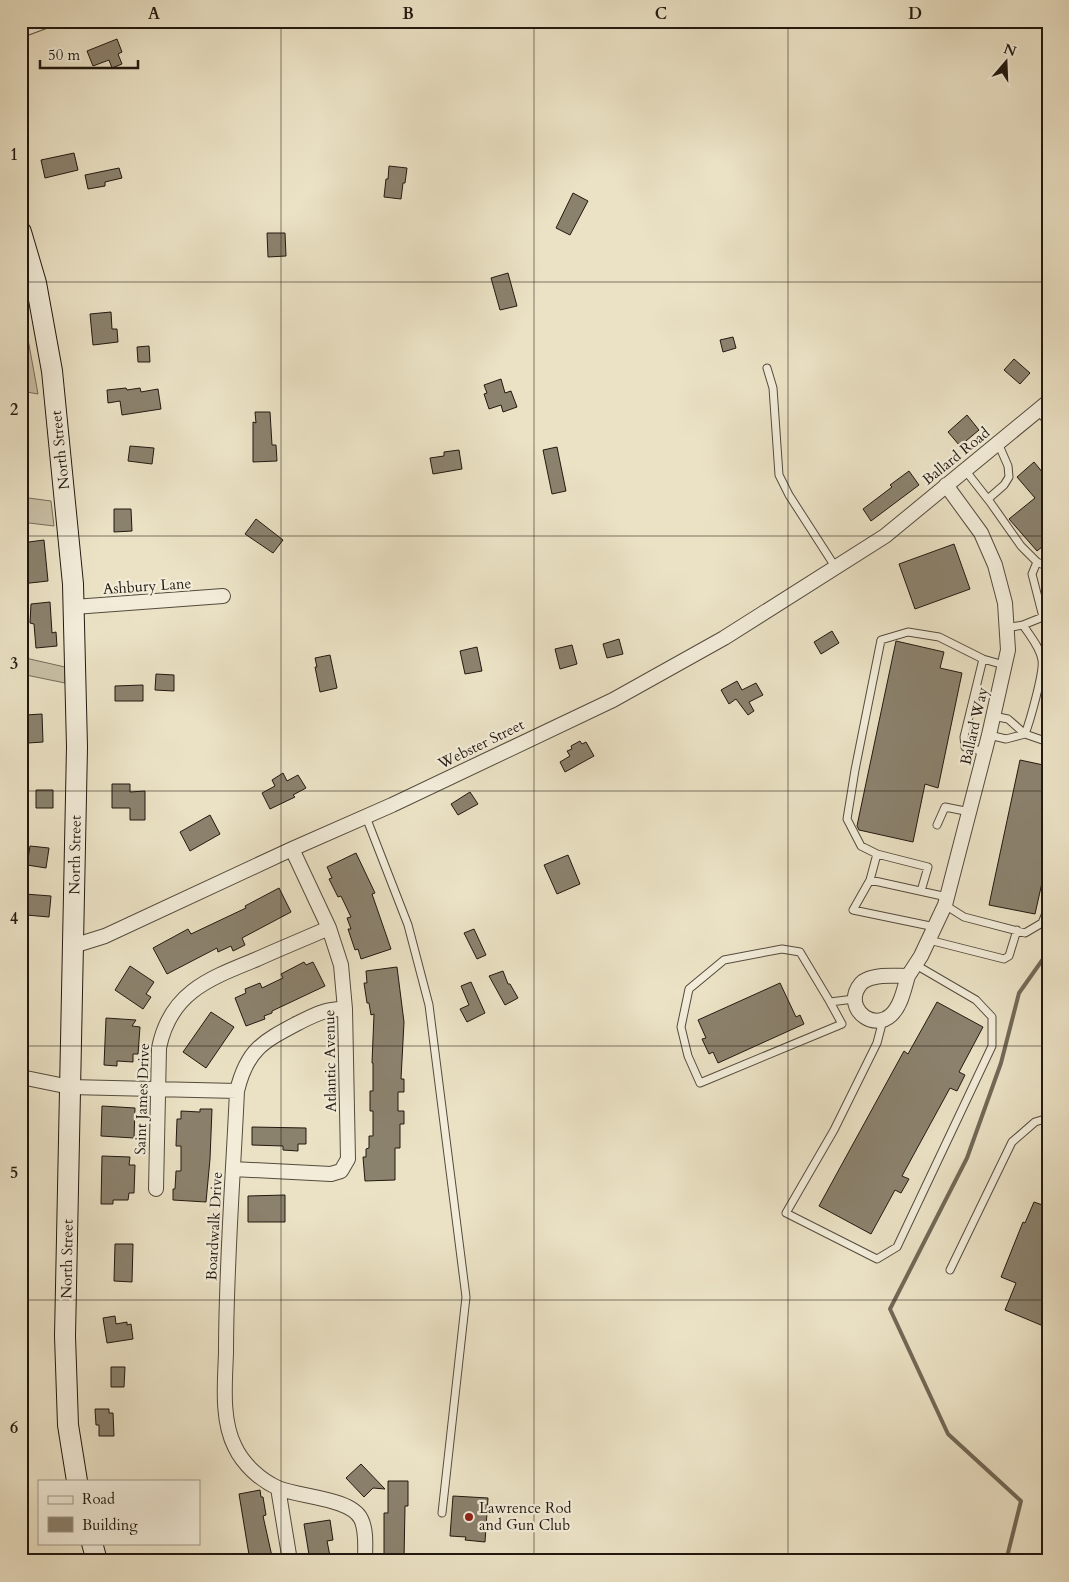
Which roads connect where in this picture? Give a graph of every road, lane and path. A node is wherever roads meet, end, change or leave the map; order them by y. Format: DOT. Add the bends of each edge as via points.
graph roads {
  1 [pos="45,21"];
  2 [pos="21,30"];
  3 [pos="21,232"];
  4 [pos="767,368"];
  5 [pos="1043,406"];
  6 [pos="1048,422"];
  7 [pos="998,443"];
  8 [pos="965,470"];
  9 [pos="946,485"];
  10 [pos="988,499"];
  11 [pos="885,536"];
  12 [pos="1037,562"];
  13 [pos="1048,567"];
  14 [pos="836,568"];
  15 [pos="223,596"];
  16 [pos="74,608"];
  17 [pos="1045,616"];
  18 [pos="1023,625"];
  19 [pos="1006,628"];
  20 [pos="983,659"];
  21 [pos="1004,665"];
  22 [pos="993,716"];
  23 [pos="1025,734"];
  24 [pos="989,735"];
  25 [pos="1048,742"];
  26 [pos="985,752"];
  27 [pos="970,812"];
  28 [pos="366,817"];
  29 [pos="938,825"];
  30 [pos="292,849"];
  31 [pos="877,854"];
  32 [pos="870,880"];
  33 [pos="921,891"];
  34 [pos="946,901"];
  35 [pos="1048,908"];
  36 [pos="329,928"];
  37 [pos="1017,930"];
  38 [pos="932,934"];
  39 [pos="74,946"];
  40 [pos="912,970"];
  41 [pos="854,999"];
  42 [pos="830,1002"];
  43 [pos="345,1009"];
  44 [pos="883,1020"];
  45 [pos="21,1077"];
  46 [pos="70,1087"];
  47 [pos="158,1089"];
  48 [pos="237,1091"];
  49 [pos="1048,1118"];
  50 [pos="233,1169"];
  51 [pos="156,1189"];
  52 [pos="950,1270"];
  53 [pos="77,1480"];
  54 [pos="278,1488"];
  55 [pos="442,1513"];
  56 [pos="92,1544"];
  57 [pos="97,1561"];
  58 [pos="290,1561"];
  59 [pos="365,1561"];
  1 -- 2 [label="street"];
  3 -- 16 [label="main road, North Street" via="36,283 52,371"];
  4 -- 14 [label="lane" via="773,388 779,475"];
  5 -- 6 [label="lane"];
  5 -- 7 [label="street, Ballard Road"];
  7 -- 8 [label="street, Ballard Road"];
  7 -- 10 [label="lane" via="1009,477"];
  8 -- 9 [label="street, Ballard Road"];
  8 -- 10 [label="lane"];
  9 -- 11 [label="street, Ballard Road"];
  9 -- 19 [label="street, Ballard Way" via="981,533 995,565 1005,603"];
  10 -- 12 [label="lane" via="1021,546"];
  11 -- 14 [label="street, Webster Street"];
  12 -- 13 [label="lane"];
  12 -- 17 [label="lane" via="1032,574"];
  14 -- 28 [label="street, Webster Street" via="724,638 613,700"];
  15 -- 16 [label="street, Ashbury Lane"];
  16 -- 39 [label="main road, North Street" via="77,747"];
  17 -- 18 [label="lane"];
  18 -- 19 [label="lane"];
  18 -- 23 [label="lane" via="1043,662"];
  19 -- 21 [label="street, Ballard Way" via="1008,650"];
  20 -- 21 [label="lane"];
  20 -- 26 [label="lane" via="964,738 966,747"];
  20 -- 31 [label="lane" via="939,637 908,632 881,640 847,819 860,846"];
  21 -- 22 [label="street, Ballard Way"];
  22 -- 23 [label="lane" via="1008,719"];
  22 -- 24 [label="street, Ballard Way"];
  23 -- 24 [label="lane" via="1006,739"];
  23 -- 25 [label="lane"];
  24 -- 26 [label="street, Ballard Way"];
  26 -- 27 [label="street, Ballard Way"];
  27 -- 29 [label="lane" via="945,807"];
  27 -- 34 [label="street, Ballard Way"];
  28 -- 30 [label="street, Webster Street"];
  28 -- 55 [label="lane" via="408,925 429,1005 466,1297"];
  30 -- 36 [label="street, Atlantic Avenue"];
  30 -- 39 [label="street, Webster Street" via="105,936"];
  31 -- 32 [label="lane"];
  31 -- 33 [label="lane" via="928,867"];
  32 -- 33 [label="lane"];
  32 -- 38 [label="lane" via="853,910"];
  33 -- 34 [label="lane"];
  34 -- 37 [label="lane" via="964,917"];
  34 -- 38 [label="street, Ballard Way"];
  35 -- 37 [label="lane" via="1042,924 1026,933"];
  36 -- 43 [label="street, Atlantic Avenue" via="341,965"];
  36 -- 47 [label="street, Saint James Drive" via="211,978 192,990 171,1015 161,1036"];
  37 -- 38 [label="lane" via="1009,956 1004,959"];
  38 -- 40 [label="street, Ballard Way"];
  39 -- 46 [label="main road, North Street"];
  40 -- 41 [label="street" via="864,981"];
  40 -- 44 [label="street, Ballard Way" via="899,1004 891,1016"];
  40 -- 44 [label="lane" via="976,1000 992,1017 992,1046 897,1247 877,1259 786,1213 834,1130 877,1043"];
  41 -- 42 [label="lane"];
  41 -- 44 [label="street" via="862,1016"];
  42 -- 42 [label="lane" via="800,952 782,949 724,960 689,989 680,1028 700,1083 842,1024"];
  43 -- 48 [label="street, Boardwalk Drive" via="323,1011 270,1038 249,1059"];
  43 -- 50 [label="street, Atlantic Avenue" via="348,1155 345,1167 331,1174"];
  45 -- 46 [label="street"];
  46 -- 47 [label="street"];
  46 -- 53 [label="main road, North Street" via="65,1336 68,1425"];
  47 -- 48 [label="street"];
  47 -- 51 [label="street, Saint James Drive"];
  48 -- 50 [label="street, Boardwalk Drive"];
  49 -- 52 [label="lane" via="1035,1122 1012,1142"];
  50 -- 54 [label="street, Boardwalk Drive" via="226,1317 228,1422 234,1446 241,1457 258,1475"];
  54 -- 58 [label="street"];
  54 -- 59 [label="street, Boardwalk Drive" via="338,1503 356,1512 364,1528"];
  56 -- 57 [label="main road"];
}
